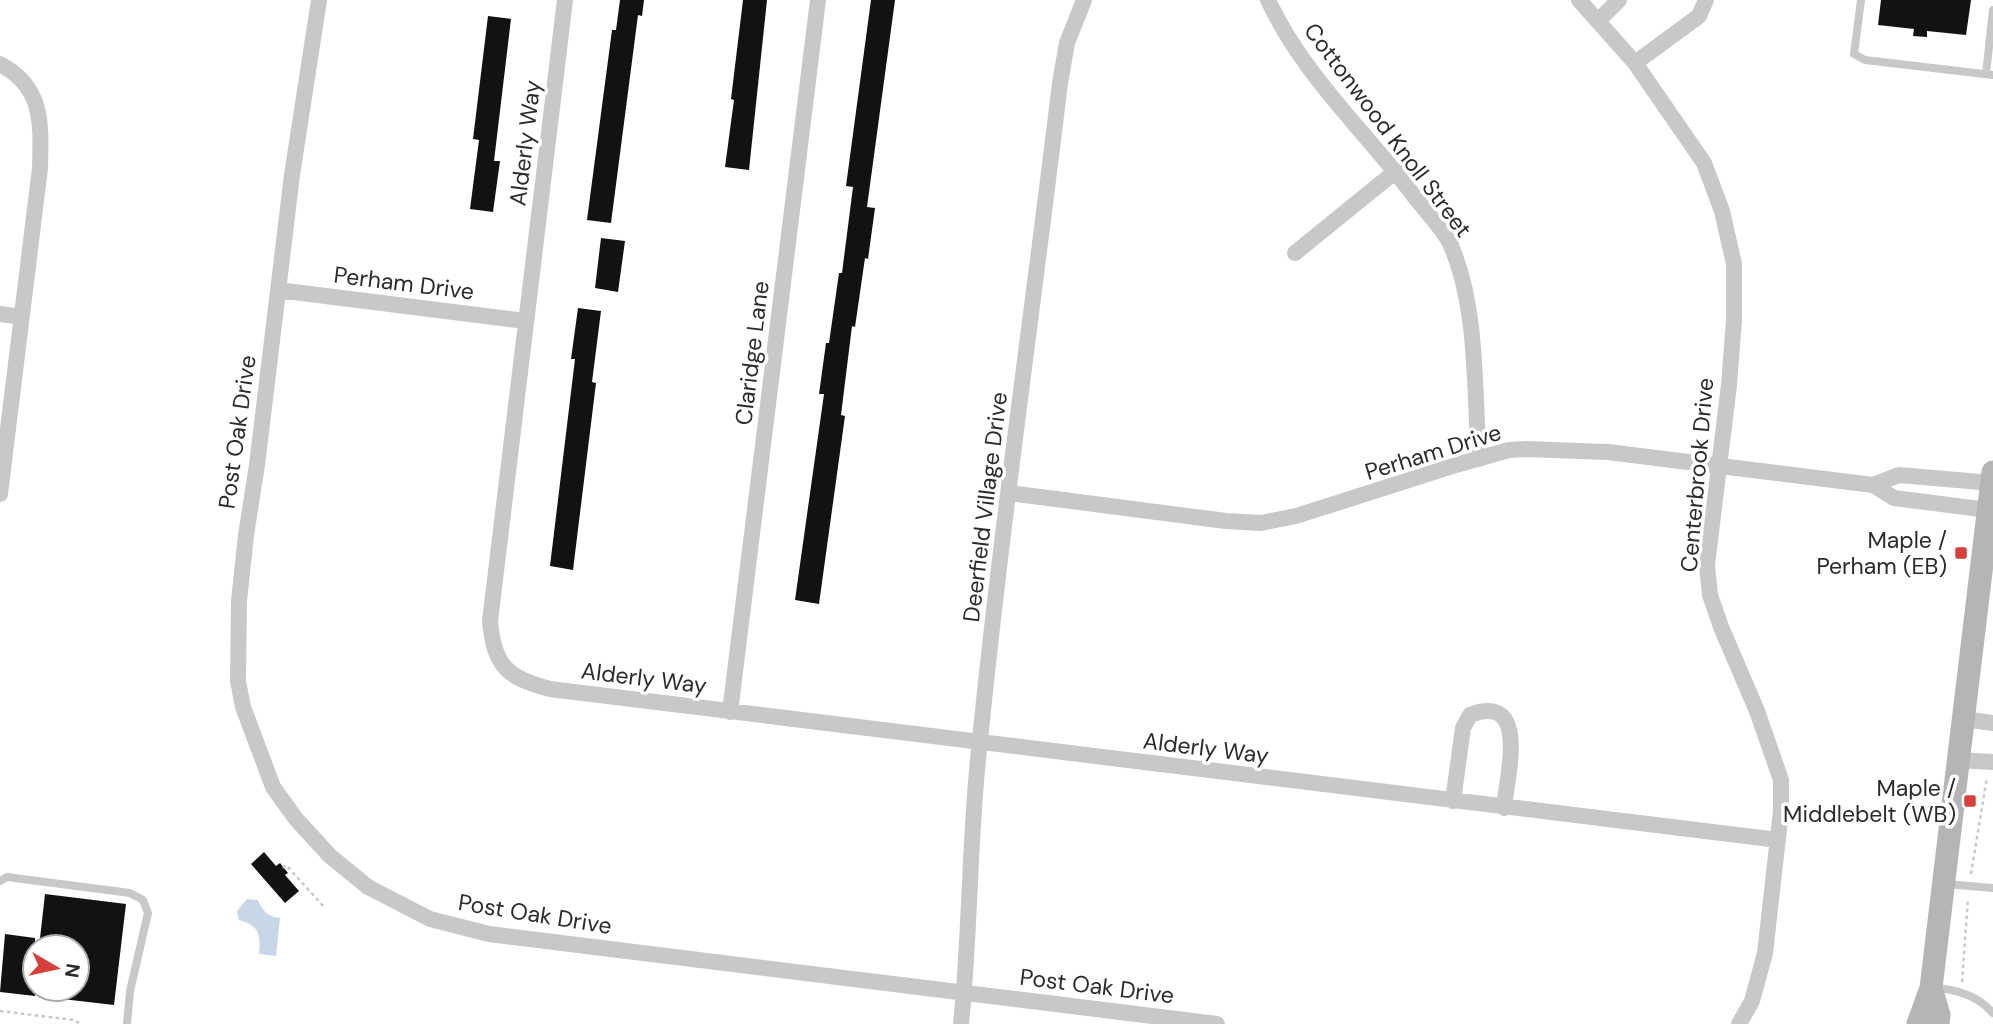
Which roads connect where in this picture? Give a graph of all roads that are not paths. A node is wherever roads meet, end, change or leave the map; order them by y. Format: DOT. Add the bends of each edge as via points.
graph roads {
  1 [pos="319,0"];
  2 [pos="565,0"];
  3 [pos="818,0"];
  4 [pos="1084,0"];
  5 [pos="1268,0"];
  6 [pos="1579,0"];
  7 [pos="1619,0"];
  8 [pos="1706,0"];
  9 [pos="1861,0"];
  10 [pos="1993,10"];
  11 [pos="1598,21"];
  12 [pos="1635,63"];
  13 [pos="0,64"];
  14 [pos="1989,74"];
  15 [pos="1396,172"];
  16 [pos="1295,253"];
  17 [pos="278,290"];
  18 [pos="0,314"];
  19 [pos="22,317"];
  20 [pos="525,321"];
  21 [pos="1479,459"];
  22 [pos="1718,466"];
  23 [pos="1992,478"];
  24 [pos="1873,485"];
  25 [pos="1009,493"];
  26 [pos="0,494"];
  27 [pos="1988,510"];
  28 [pos="730,712"];
  29 [pos="1963,719"];
  30 [pos="1993,723"];
  31 [pos="980,743"];
  32 [pos="1958,760"];
  33 [pos="1990,769"];
  34 [pos="1453,801"];
  35 [pos="1504,808"];
  36 [pos="1778,840"];
  37 [pos="0,881"];
  38 [pos="1943,884"];
  39 [pos="1993,888"];
  40 [pos="1931,988"];
  41 [pos="964,994"];
  42 [pos="1993,1013"];
  43 [pos="127,1024"];
  44 [pos="961,1024"];
  45 [pos="1217,1024"];
  46 [pos="1740,1024"];
  47 [pos="1918,1024"];
  48 [pos="1938,1024"];
  1 -- 17 [label="street, Post Oak Drive"];
  2 -- 20 [label="street, Alderly Way"];
  3 -- 28 [label="street, Claridge Lane"];
  4 -- 25 [label="street, Deerfield Village Drive" via="1067,43 1060,83"];
  5 -- 15 [label="street, Cottonwood Knoll Street" via="1299,53"];
  6 -- 11 [label="street, Centerbrook Drive"];
  7 -- 11 [label="street"];
  8 -- 12 [label="street" via="1699,16"];
  9 -- 14 [label="lane" via="1854,54 1865,60"];
  10 -- 14 [label="lane"];
  11 -- 12 [label="street, Centerbrook Drive"];
  12 -- 22 [label="street, Centerbrook Drive" via="1704,163 1722,211 1734,264 1734,320"];
  13 -- 19 [label="street" via="22,80 36,99 39,115 40,167"];
  15 -- 16 [label="street"];
  15 -- 21 [label="street, Cottonwood Knoll Street" via="1452,246 1472,344"];
  17 -- 20 [label="street, Perham Drive"];
  17 -- 41 [label="street, Post Oak Drive" via="239,601 238,681 273,787 330,856 368,887 430,919 489,934"];
  18 -- 19 [label="street"];
  19 -- 26 [label="street"];
  20 -- 28 [label="street, Alderly Way" via="490,621 497,658 510,674 550,689"];
  21 -- 22 [label="street, Perham Drive" via="1509,450 1563,449"];
  21 -- 25 [label="street, Perham Drive" via="1340,504 1261,523"];
  22 -- 24 [label="street, Perham Drive"];
  22 -- 36 [label="street, Centerbrook Drive" via="1707,565 1710,595 1772,747 1781,780"];
  23 -- 24 [label="street, Perham Drive" via="1899,475"];
  23 -- 27 [label="main road"];
  24 -- 27 [label="street, Perham Drive" via="1894,498"];
  25 -- 31 [label="street, Deerfield Village Drive"];
  27 -- 29 [label="main road"];
  28 -- 31 [label="street, Alderly Way"];
  29 -- 30 [label="street"];
  29 -- 32 [label="main road"];
  31 -- 34 [label="street, Alderly Way"];
  31 -- 41 [label="street, Deerfield Village Drive"];
  32 -- 33 [label="street"];
  32 -- 38 [label="main road"];
  34 -- 35 [label="street, Alderly Way"];
  34 -- 35 [label="street" via="1463,728 1470,715 1497,711 1512,732"];
  35 -- 36 [label="street, Alderly Way"];
  36 -- 46 [label="street, Centerbrook Drive" via="1765,953 1752,1001"];
  37 -- 43 [label="lane" via="7,877 130,893 143,900 148,913"];
  38 -- 39 [label="lane"];
  38 -- 40 [label="main road"];
  40 -- 42 [label="lane" via="1969,994"];
  40 -- 47 [label="main road"];
  40 -- 48 [label="main road"];
  41 -- 44 [label="street, Deerfield Village Drive"];
  41 -- 45 [label="street, Post Oak Drive"];
}
